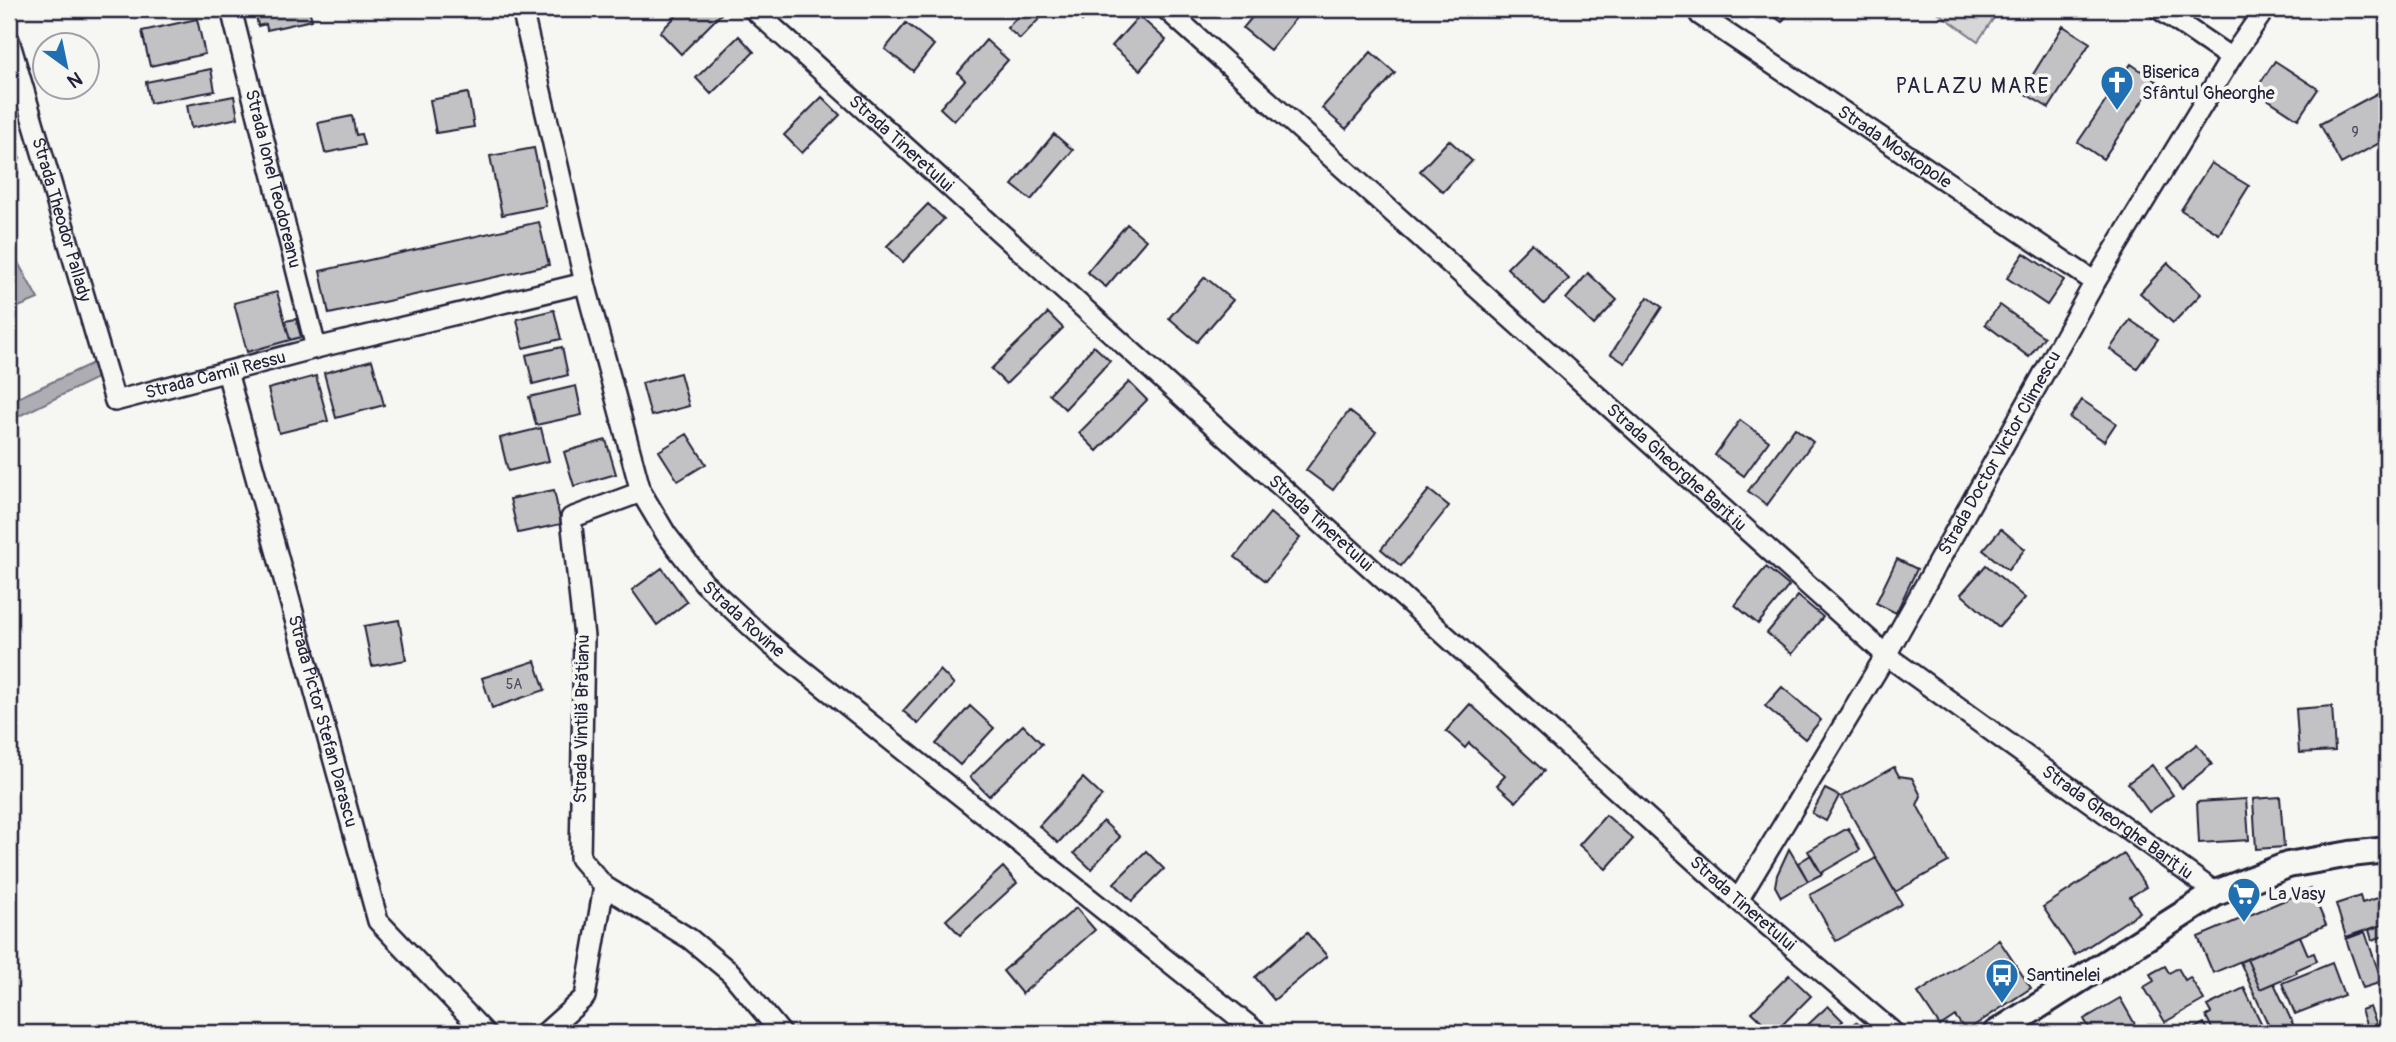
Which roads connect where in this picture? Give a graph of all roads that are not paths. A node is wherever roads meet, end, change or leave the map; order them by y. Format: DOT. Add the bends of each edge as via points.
graph roads {
  1 [pos="231,9"];
  2 [pos="522,9"];
  3 [pos="752,9"];
  4 [pos="1166,9"];
  5 [pos="1705,9"];
  6 [pos="2160,9"];
  7 [pos="2265,9"];
  8 [pos="9,40"];
  9 [pos="2231,58"];
  10 [pos="2095,282"];
  11 [pos="585,284"];
  12 [pos="316,348"];
  13 [pos="227,372"];
  14 [pos="115,401"];
  15 [pos="641,492"];
  16 [pos="1886,655"];
  17 [pos="2387,850"];
  18 [pos="604,886"];
  19 [pos="2216,892"];
  20 [pos="1738,900"];
  21 [pos="485,1033"];
  22 [pos="545,1033"];
  23 [pos="782,1033"];
  24 [pos="1258,1033"];
  25 [pos="1894,1033"];
  26 [pos="1996,1033"];
  1 -- 12 [label="street, Strada Ionel Teodoreanu"];
  2 -- 11 [label="street, Strada Rovine"];
  3 -- 20 [label="street, Strada Tineretului"];
  4 -- 16 [label="street, Strada Gheorghe Barițiu"];
  5 -- 10 [label="street, Strada Moskopole" via="1700,15"];
  6 -- 9 [label="street"];
  7 -- 9 [label="street, Strada Doctor Victor Climescu"];
  8 -- 14 [label="street, Strada Theodor Pallady"];
  9 -- 10 [label="street, Strada Doctor Victor Climescu"];
  10 -- 16 [label="street, Strada Doctor Victor Climescu"];
  11 -- 12 [label="street, Strada Camil Ressu"];
  11 -- 15 [label="street, Strada Rovine"];
  12 -- 13 [label="street, Strada Camil Ressu"];
  13 -- 14 [label="street, Strada Camil Ressu"];
  13 -- 21 [label="street, Strada Pictor Stefan Darascu" via="378,920"];
  15 -- 18 [label="street, Strada Vintilă Brătianu" via="571,518 584,637 580,858"];
  15 -- 24 [label="street, Strada Rovine" via="704,583 769,643"];
  16 -- 19 [label="street, Strada Gheorghe Barițiu"];
  16 -- 20 [label="street, Strada Doctor Victor Climescu"];
  17 -- 19 [label="street" via="2288,865"];
  18 -- 22 [label="street" via="585,997"];
  18 -- 23 [label="street, Strada Vintilă Brătianu" via="690,939 731,973"];
  19 -- 26 [label="street"];
  20 -- 25 [label="street, Strada Tineretului"];
}
